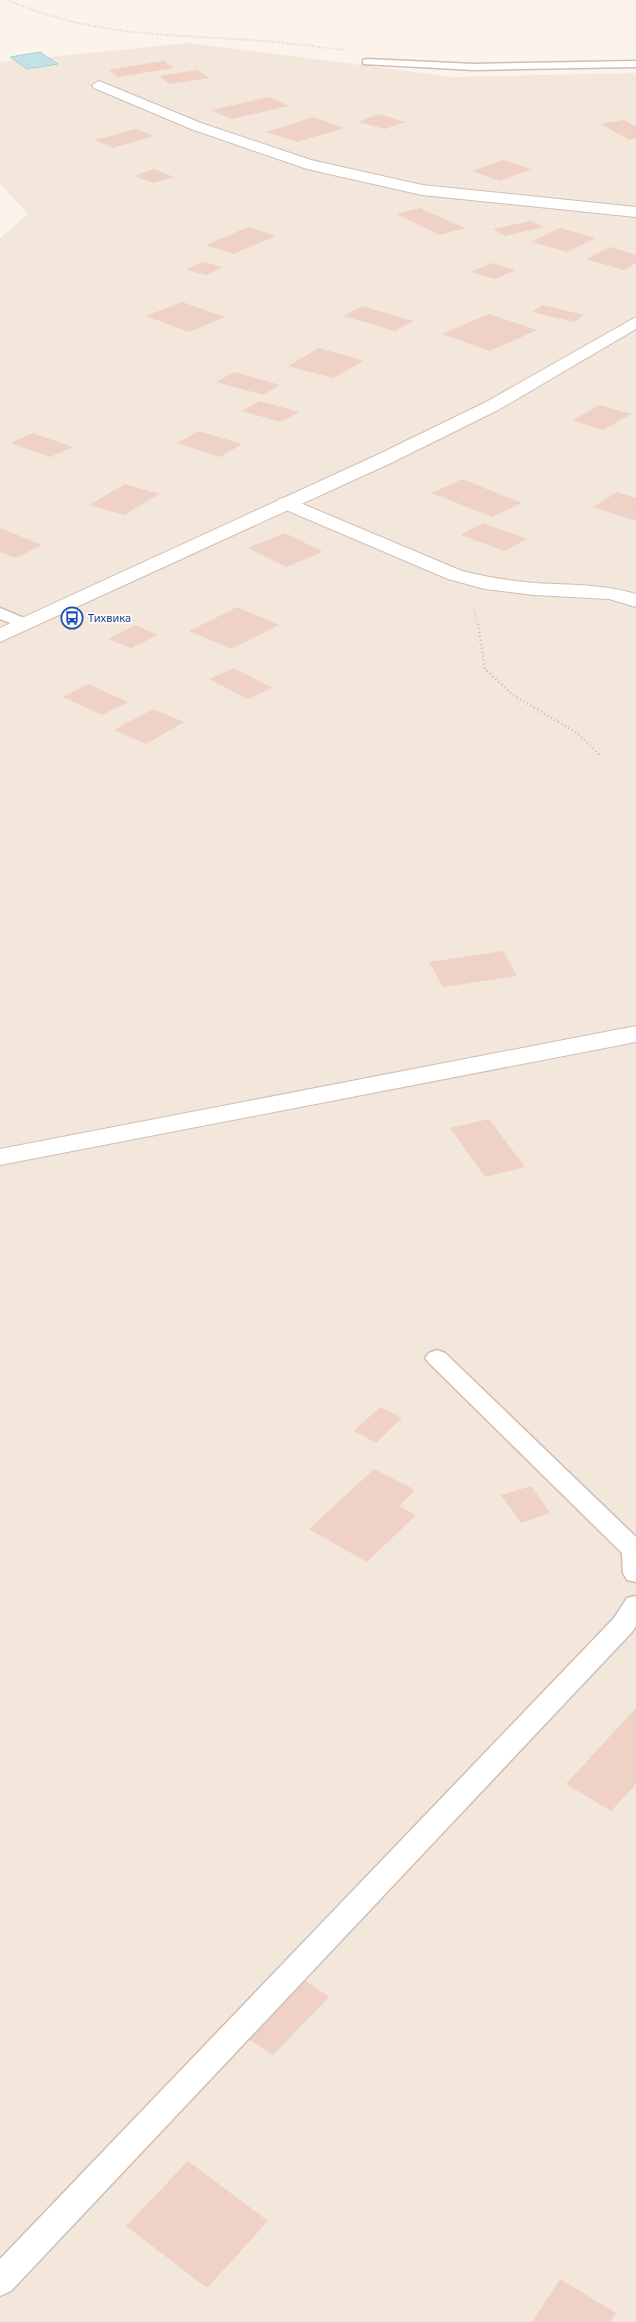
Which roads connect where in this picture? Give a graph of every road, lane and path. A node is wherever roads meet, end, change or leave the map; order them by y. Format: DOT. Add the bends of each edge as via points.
graph roads {
  1 [pos="8,0"];
  2 [pos="367,62"];
  3 [pos="400,64"];
  4 [pos="636,64"];
  5 [pos="99,85"];
  6 [pos="636,212"];
  7 [pos="636,322"];
  8 [pos="286,503"];
  9 [pos="455,575"];
  10 [pos="636,601"];
  11 [pos="0,613"];
  12 [pos="25,624"];
  13 [pos="0,636"];
  14 [pos="600,756"];
  15 [pos="636,1034"];
  16 [pos="0,1157"];
  17 [pos="437,1358"];
  18 [pos="636,1573"];
  19 [pos="636,1605"];
  20 [pos="0,2281"];
  1 -- 3 [label="path" via="33,13 75,25 119,32 269,41 348,50"];
  2 -- 3 [label="lane"];
  3 -- 4 [label="lane" via="508,67"];
  5 -- 6 [label="street" via="196,126 307,164 422,190"];
  7 -- 8 [label="street" via="492,406"];
  8 -- 9 [label="street"];
  8 -- 12 [label="street"];
  9 -- 10 [label="street" via="485,583 534,589 611,593"];
  9 -- 14 [label="path" via="477,616 485,669 513,695 577,733"];
  11 -- 12 [label="lane"];
  12 -- 13 [label="street"];
  15 -- 16 [label="street"];
  17 -- 18 [label="lane" via="634,1550"];
  19 -- 20 [label="lane" via="609,1639"];
}
